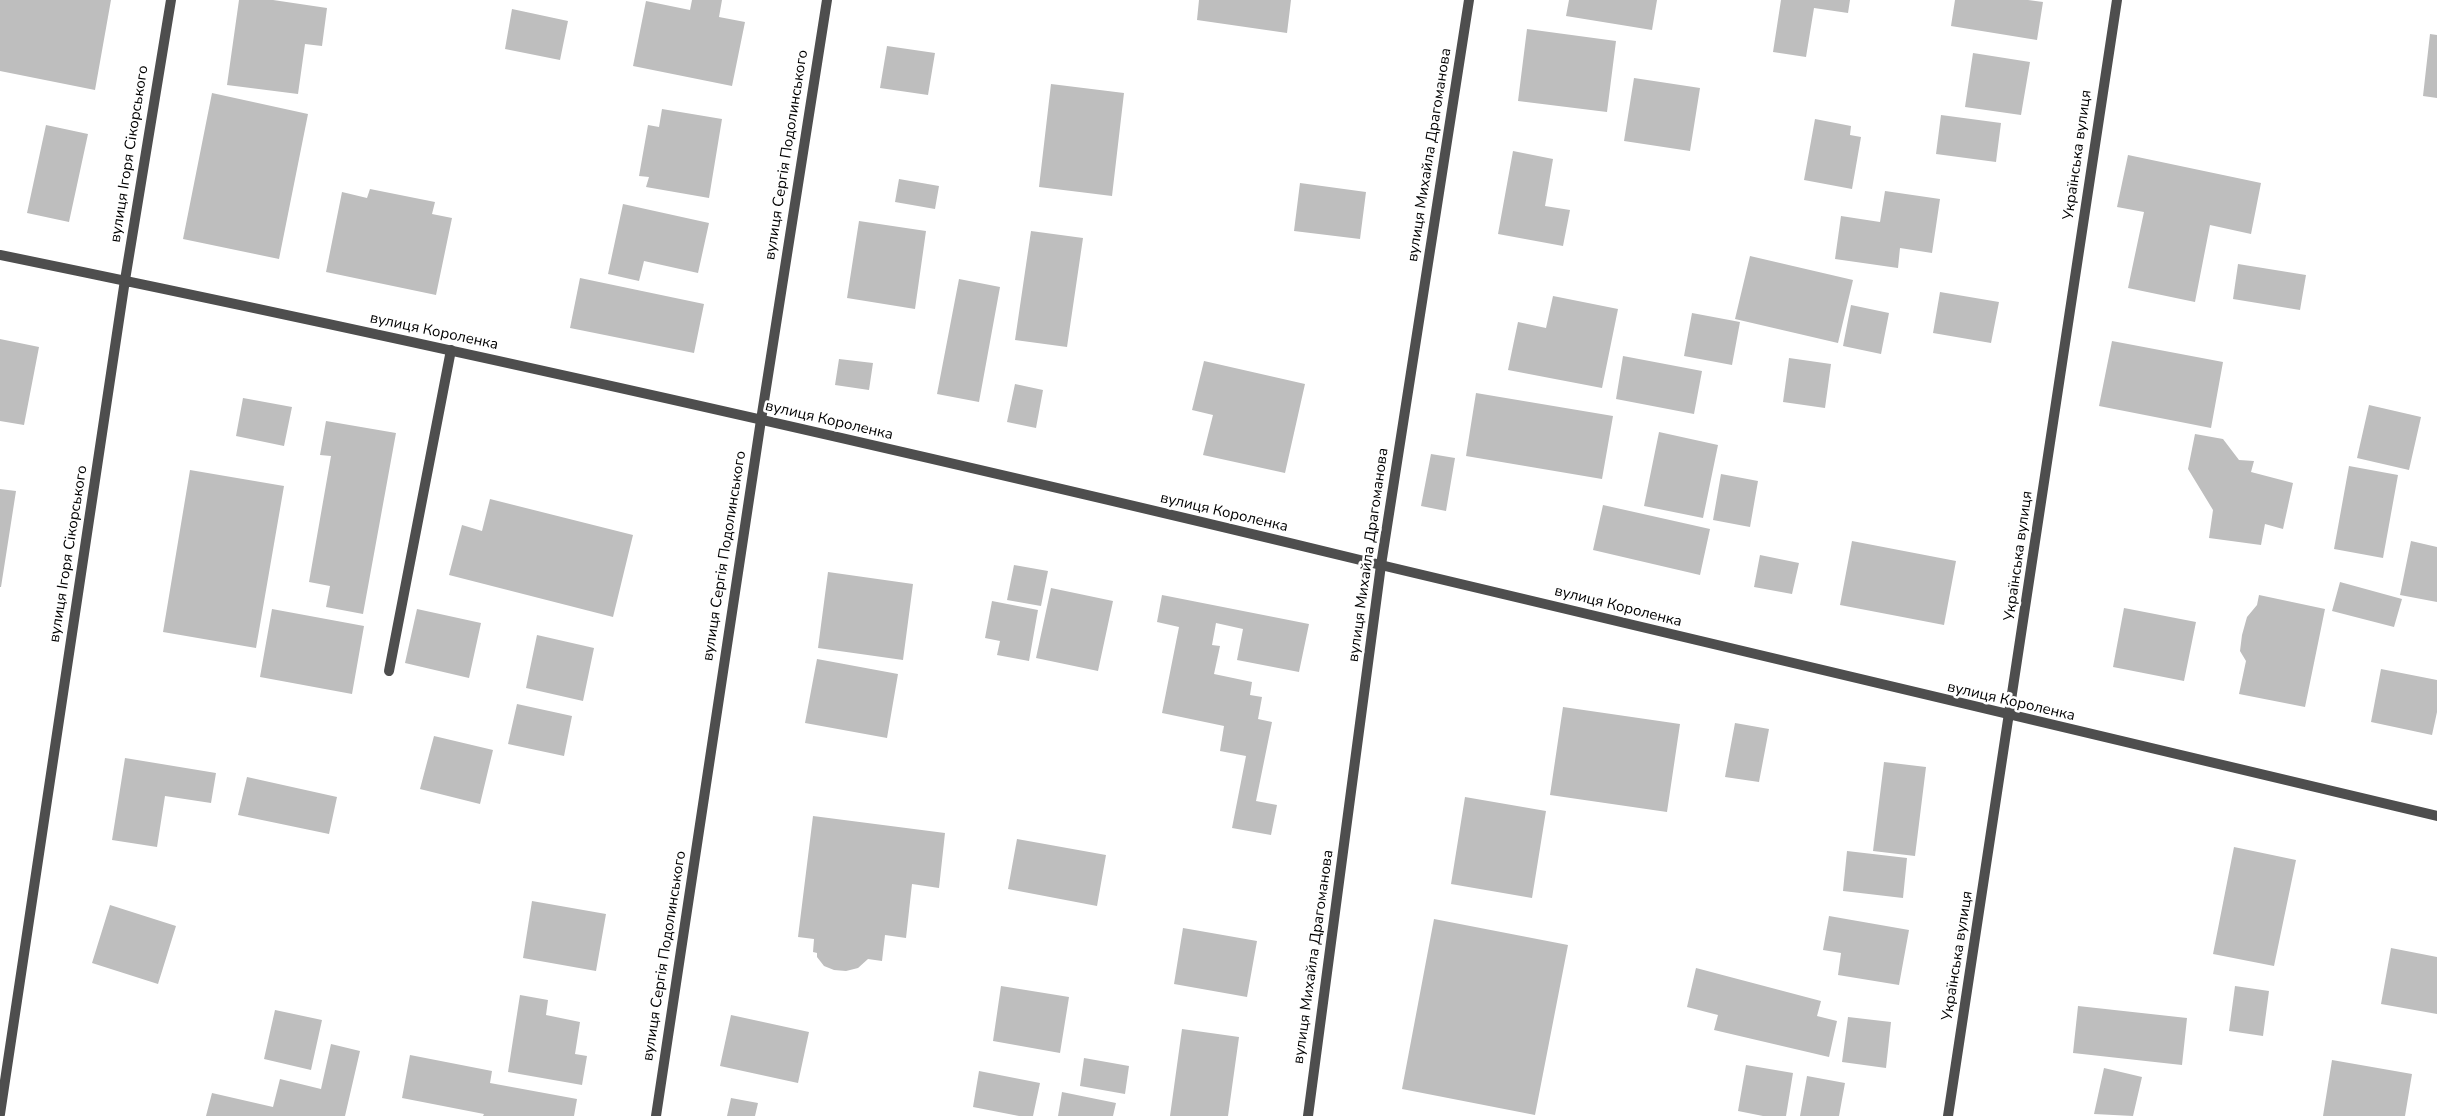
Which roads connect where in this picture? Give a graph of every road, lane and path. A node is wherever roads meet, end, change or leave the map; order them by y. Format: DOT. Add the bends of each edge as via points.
graph roads {
  1 [pos="171,0"];
  2 [pos="827,0"];
  3 [pos="1469,0"];
  4 [pos="2117,0"];
  5 [pos="0,255"];
  6 [pos="125,280"];
  7 [pos="450,350"];
  8 [pos="761,420"];
  9 [pos="1381,565"];
  10 [pos="389,671"];
  11 [pos="2010,718"];
  12 [pos="2437,816"];
  13 [pos="0,1114"];
  14 [pos="656,1116"];
  15 [pos="1308,1116"];
  16 [pos="1948,1116"];
  1 -- 6 [label="street, вулиця Ігоря Сікорського"];
  2 -- 8 [label="street, вулиця Сергія Подолинського"];
  3 -- 9 [label="street, вулиця Михайла Драгоманова"];
  4 -- 11 [label="street, Українська вулиця"];
  5 -- 6 [label="street, вулиця Короленка"];
  6 -- 7 [label="street, вулиця Короленка"];
  6 -- 13 [label="street, вулиця Ігоря Сікорського"];
  7 -- 8 [label="street, вулиця Короленка"];
  7 -- 10 [label="street"];
  8 -- 9 [label="street, вулиця Короленка"];
  8 -- 14 [label="street, вулиця Сергія Подолинського"];
  9 -- 11 [label="street, вулиця Короленка"];
  9 -- 15 [label="street, вулиця Михайла Драгоманова"];
  11 -- 12 [label="street, вулиця Короленка"];
  11 -- 16 [label="street, Українська вулиця"];
}
